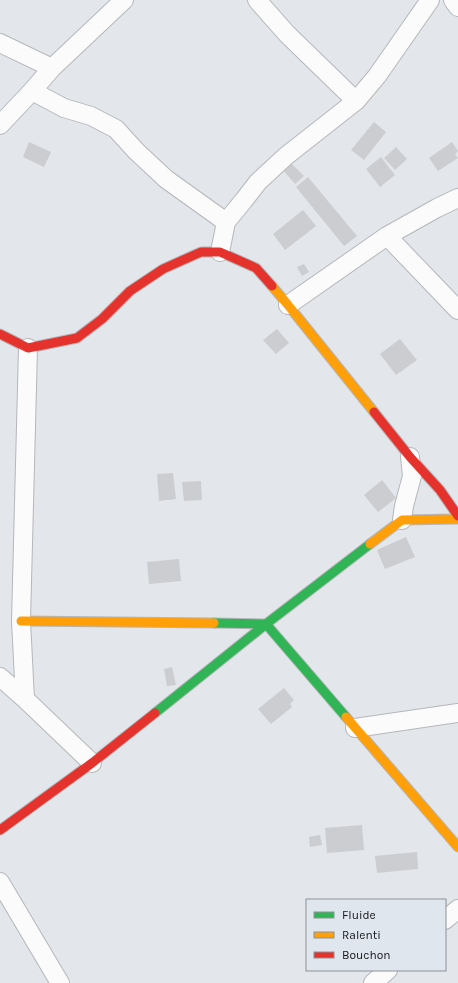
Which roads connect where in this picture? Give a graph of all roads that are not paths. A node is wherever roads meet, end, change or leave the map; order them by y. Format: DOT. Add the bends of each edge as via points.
graph roads {
  1 [pos="124,0"];
  2 [pos="257,0"];
  3 [pos="430,0"];
  4 [pos="453,0"];
  5 [pos="458,7"];
  6 [pos="0,43"];
  7 [pos="52,68"];
  8 [pos="32,91"];
  9 [pos="356,101"];
  10 [pos="0,125"];
  11 [pos="458,198"];
  12 [pos="226,222"];
  13 [pos="387,236"];
  14 [pos="220,252"];
  15 [pos="288,305"];
  16 [pos="458,310"];
  17 [pos="0,334"];
  18 [pos="28,348"];
  19 [pos="410,457"];
  20 [pos="458,517"];
  21 [pos="402,520"];
  22 [pos="21,621"];
  23 [pos="266,624"];
  24 [pos="0,677"];
  25 [pos="25,699"];
  26 [pos="458,713"];
  27 [pos="355,728"];
  28 [pos="92,764"];
  29 [pos="0,830"];
  30 [pos="458,847"];
  31 [pos="0,882"];
  32 [pos="458,909"];
  33 [pos="446,919"];
  34 [pos="387,971"];
  35 [pos="60,983"];
  36 [pos="373,983"];
  1 -- 7 [label="street"];
  2 -- 9 [label="street"];
  3 -- 9 [label="street" via="377,76"];
  4 -- 5 [label="street"];
  6 -- 7 [label="street"];
  7 -- 8 [label="street"];
  8 -- 10 [label="street"];
  8 -- 12 [label="street" via="64,108 91,116 116,129 166,179"];
  9 -- 12 [label="street" via="286,156 258,182"];
  11 -- 13 [label="street"];
  12 -- 14 [label="street"];
  13 -- 15 [label="street"];
  13 -- 16 [label="street"];
  14 -- 15 [label="street" via="256,268"];
  14 -- 18 [label="street" via="201,252 163,269 130,291 78,338"];
  15 -- 19 [label="street"];
  17 -- 18 [label="street"];
  18 -- 22 [label="street"];
  19 -- 20 [label="street" via="440,490"];
  19 -- 21 [label="street" via="412,476"];
  20 -- 21 [label="street"];
  21 -- 23 [label="street"];
  22 -- 23 [label="street"];
  22 -- 25 [label="street"];
  23 -- 27 [label="street"];
  23 -- 28 [label="street"];
  24 -- 25 [label="street"];
  25 -- 28 [label="street"];
  26 -- 27 [label="street"];
  27 -- 30 [label="street"];
  28 -- 29 [label="street"];
  31 -- 35 [label="street"];
  32 -- 33 [label="street"];
  34 -- 36 [label="street"];
}
